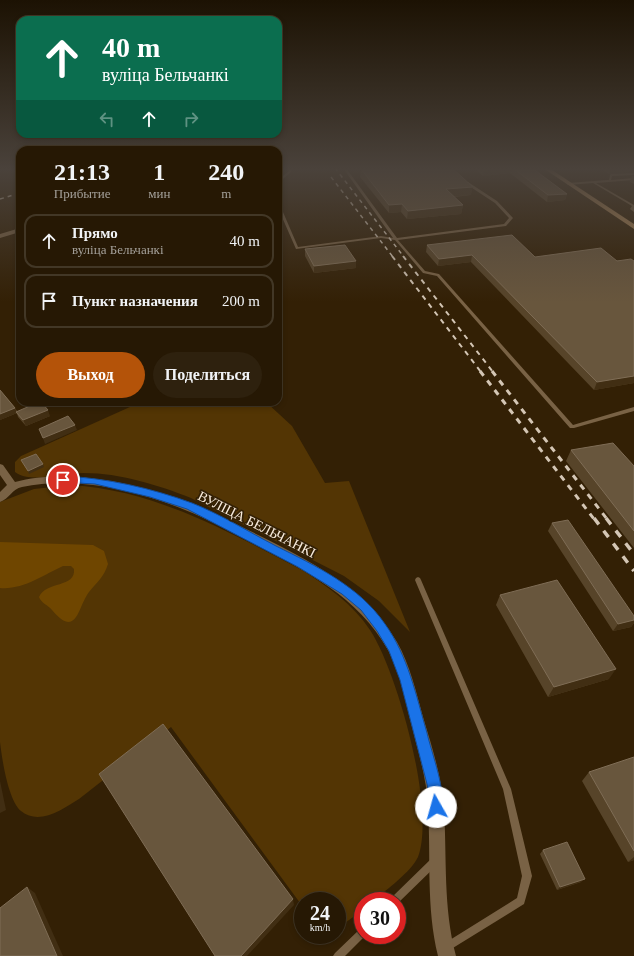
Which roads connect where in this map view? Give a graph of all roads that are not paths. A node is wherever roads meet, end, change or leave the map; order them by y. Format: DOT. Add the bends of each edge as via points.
graph roads {
  1 [pos="377,213"];
  2 [pos="506,213"];
  3 [pos="612,213"];
  4 [pos="282,214"];
  5 [pos="634,227"];
  6 [pos="16,231"];
  7 [pos="0,236"];
  8 [pos="396,239"];
  9 [pos="634,409"];
  10 [pos="0,467"];
  11 [pos="13,486"];
  12 [pos="0,498"];
  13 [pos="418,580"];
  14 [pos="436,860"];
  15 [pos="403,892"];
  16 [pos="354,941"];
  17 [pos="445,952"];
  18 [pos="338,956"];
  1 -- 8 [label="lane"];
  2 -- 8 [label="lane" via="511,218 505,225"];
  3 -- 5 [label="street"];
  4 -- 8 [label="lane" via="297,248 381,237"];
  6 -- 7 [label="street"];
  8 -- 9 [label="lane" via="424,272 438,275 572,427"];
  10 -- 11 [label="street"];
  11 -- 12 [label="street"];
  11 -- 14 [label="street, ВУЛІЦА БЕЛЬЧАНКІ" via="63,480 95,481 171,499 210,515 302,564 346,591 381,627 394,649 406,680 434,784"];
  13 -- 17 [label="lane" via="507,789 527,876 522,901"];
  14 -- 15 [label="lane"];
  14 -- 17 [label="street, ВУЛІЦА БЕЛЬЧАНКІ" via="439,918"];
  16 -- 18 [label="lane"];
}
